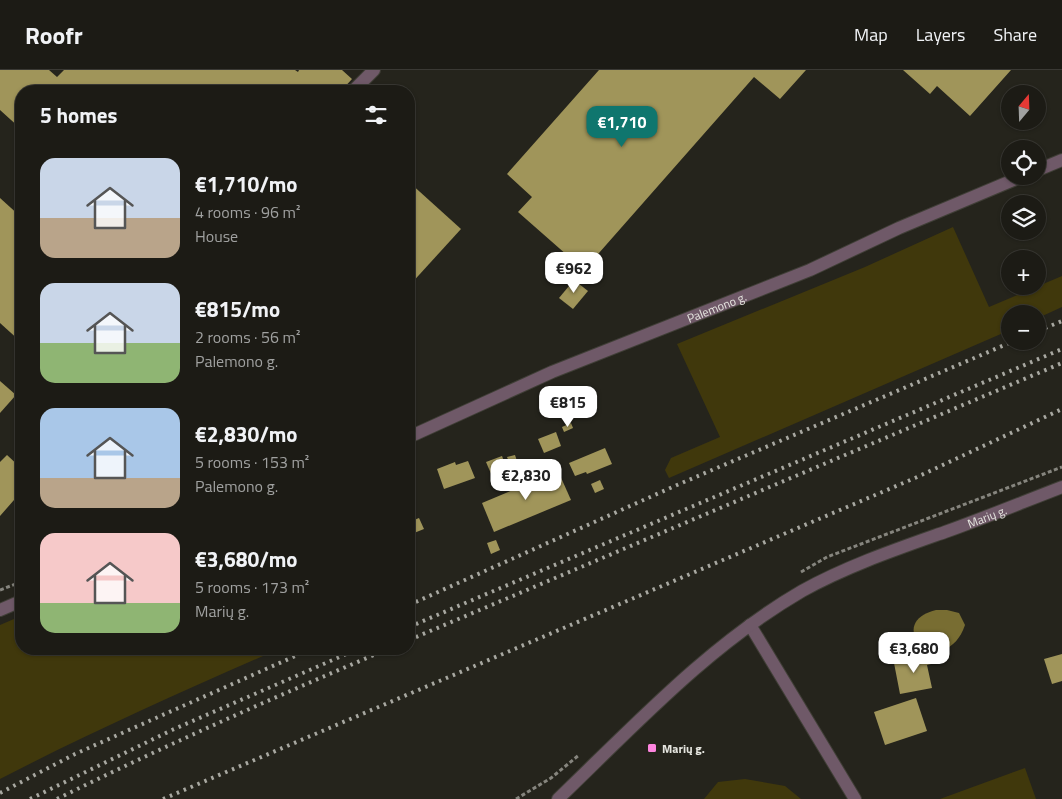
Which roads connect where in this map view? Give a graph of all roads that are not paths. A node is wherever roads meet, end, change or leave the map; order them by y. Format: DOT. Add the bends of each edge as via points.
graph roads {
  1 [pos="374,70"];
  2 [pos="359,85"];
  3 [pos="1062,160"];
  4 [pos="1046,167"];
  5 [pos="1001,185"];
  6 [pos="415,434"];
  7 [pos="1062,487"];
  8 [pos="15,604"];
  9 [pos="0,610"];
  10 [pos="750,625"];
  11 [pos="558,799"];
  12 [pos="854,799"];
  1 -- 2 [label="street"];
  3 -- 4 [label="street"];
  5 -- 6 [label="street, Palemono g." via="898,228 810,270 552,372"];
  7 -- 10 [label="street, Marių g." via="869,559 803,591"];
  8 -- 9 [label="street"];
  10 -- 11 [label="street, Marių g." via="672,690"];
  10 -- 12 [label="street"];
}
